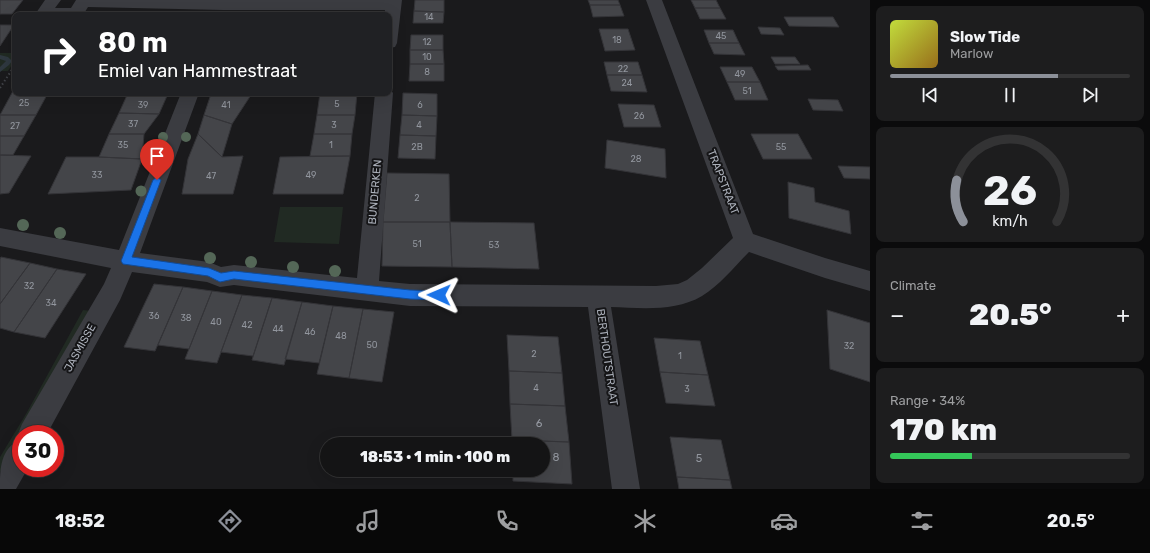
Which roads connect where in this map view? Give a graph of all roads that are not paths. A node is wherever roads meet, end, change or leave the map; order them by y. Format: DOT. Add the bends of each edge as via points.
graph roads {
  1 [pos="53,0"];
  2 [pos="654,0"];
  3 [pos="84,1"];
  4 [pos="393,2"];
  5 [pos="45,12"];
  6 [pos="77,12"];
  7 [pos="392,12"];
  8 [pos="189,96"];
  9 [pos="384,96"];
  10 [pos="0,237"];
  11 [pos="745,241"];
  12 [pos="126,261"];
  13 [pos="870,281"];
  14 [pos="366,290"];
  15 [pos="598,296"];
  16 [pos="37,425"];
  17 [pos="12,468"];
  18 [pos="0,489"];
  19 [pos="626,489"];
  1 -- 5 [label="street"];
  2 -- 11 [label="street, TRAPSTRAAT"];
  3 -- 4 [label="street" via="223,5"];
  3 -- 6 [label="street"];
  4 -- 7 [label="street"];
  8 -- 12 [label="street, JASMISSE"];
  9 -- 14 [label="street, BUNDERKEN"];
  10 -- 12 [label="street"];
  11 -- 13 [label="street"];
  11 -- 15 [label="street, BERTHOUTSTRAAT" via="705,280 687,292 668,297"];
  12 -- 14 [label="street" via="209,272 220,278 234,275"];
  12 -- 16 [label="street, JASMISSE" via="112,292"];
  14 -- 15 [label="street" via="417,295"];
  15 -- 19 [label="street, BERTHOUTSTRAAT"];
  17 -- 18 [label="street"];
}
